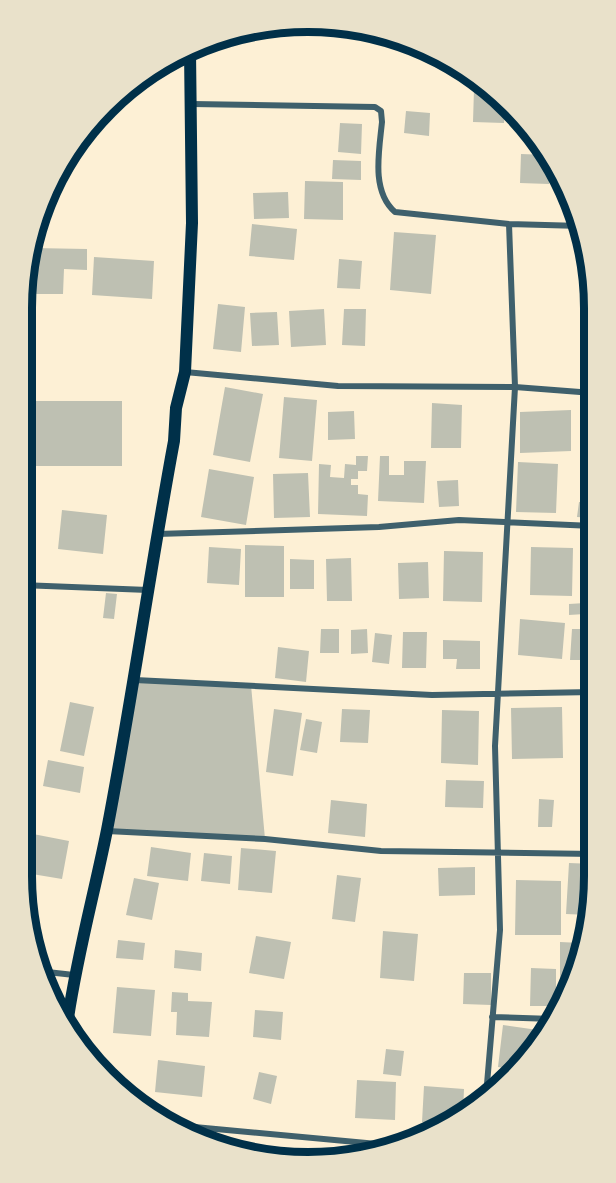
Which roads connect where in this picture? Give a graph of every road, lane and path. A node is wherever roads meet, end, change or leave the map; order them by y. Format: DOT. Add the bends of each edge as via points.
graph roads {
  1 [pos="190,58"];
  2 [pos="192,104"];
  3 [pos="510,224"];
  4 [pos="572,226"];
  5 [pos="185,372"];
  6 [pos="515,387"];
  7 [pos="584,392"];
  8 [pos="509,523"];
  9 [pos="584,526"];
  10 [pos="156,534"];
  11 [pos="32,585"];
  12 [pos="148,590"];
  13 [pos="135,680"];
  14 [pos="584,692"];
  15 [pos="497,693"];
  16 [pos="106,831"];
  17 [pos="496,854"];
  18 [pos="584,854"];
  19 [pos="49,972"];
  20 [pos="74,975"];
  21 [pos="69,1013"];
  22 [pos="492,1017"];
  23 [pos="544,1019"];
  24 [pos="487,1086"];
  25 [pos="195,1127"];
  26 [pos="373,1144"];
  1 -- 2 [label="main road"];
  2 -- 3 [label="street" via="375,107 381,111 382,122 380,190 385,203 395,212"];
  2 -- 5 [label="main road" via="192,223"];
  3 -- 4 [label="street"];
  3 -- 6 [label="street"];
  5 -- 6 [label="street" via="338,386"];
  5 -- 10 [label="main road"];
  6 -- 7 [label="street"];
  6 -- 8 [label="street"];
  8 -- 9 [label="street"];
  8 -- 10 [label="street" via="459,520 379,527"];
  8 -- 15 [label="street"];
  10 -- 12 [label="main road"];
  11 -- 12 [label="street"];
  12 -- 13 [label="main road"];
  13 -- 15 [label="street" via="432,695"];
  13 -- 16 [label="main road"];
  14 -- 15 [label="street"];
  15 -- 17 [label="street"];
  16 -- 17 [label="street"];
  16 -- 20 [label="main road"];
  17 -- 18 [label="street"];
  17 -- 22 [label="street" via="500,930"];
  19 -- 20 [label="street"];
  20 -- 21 [label="main road"];
  22 -- 23 [label="street"];
  22 -- 24 [label="street"];
  25 -- 26 [label="street"];
}
